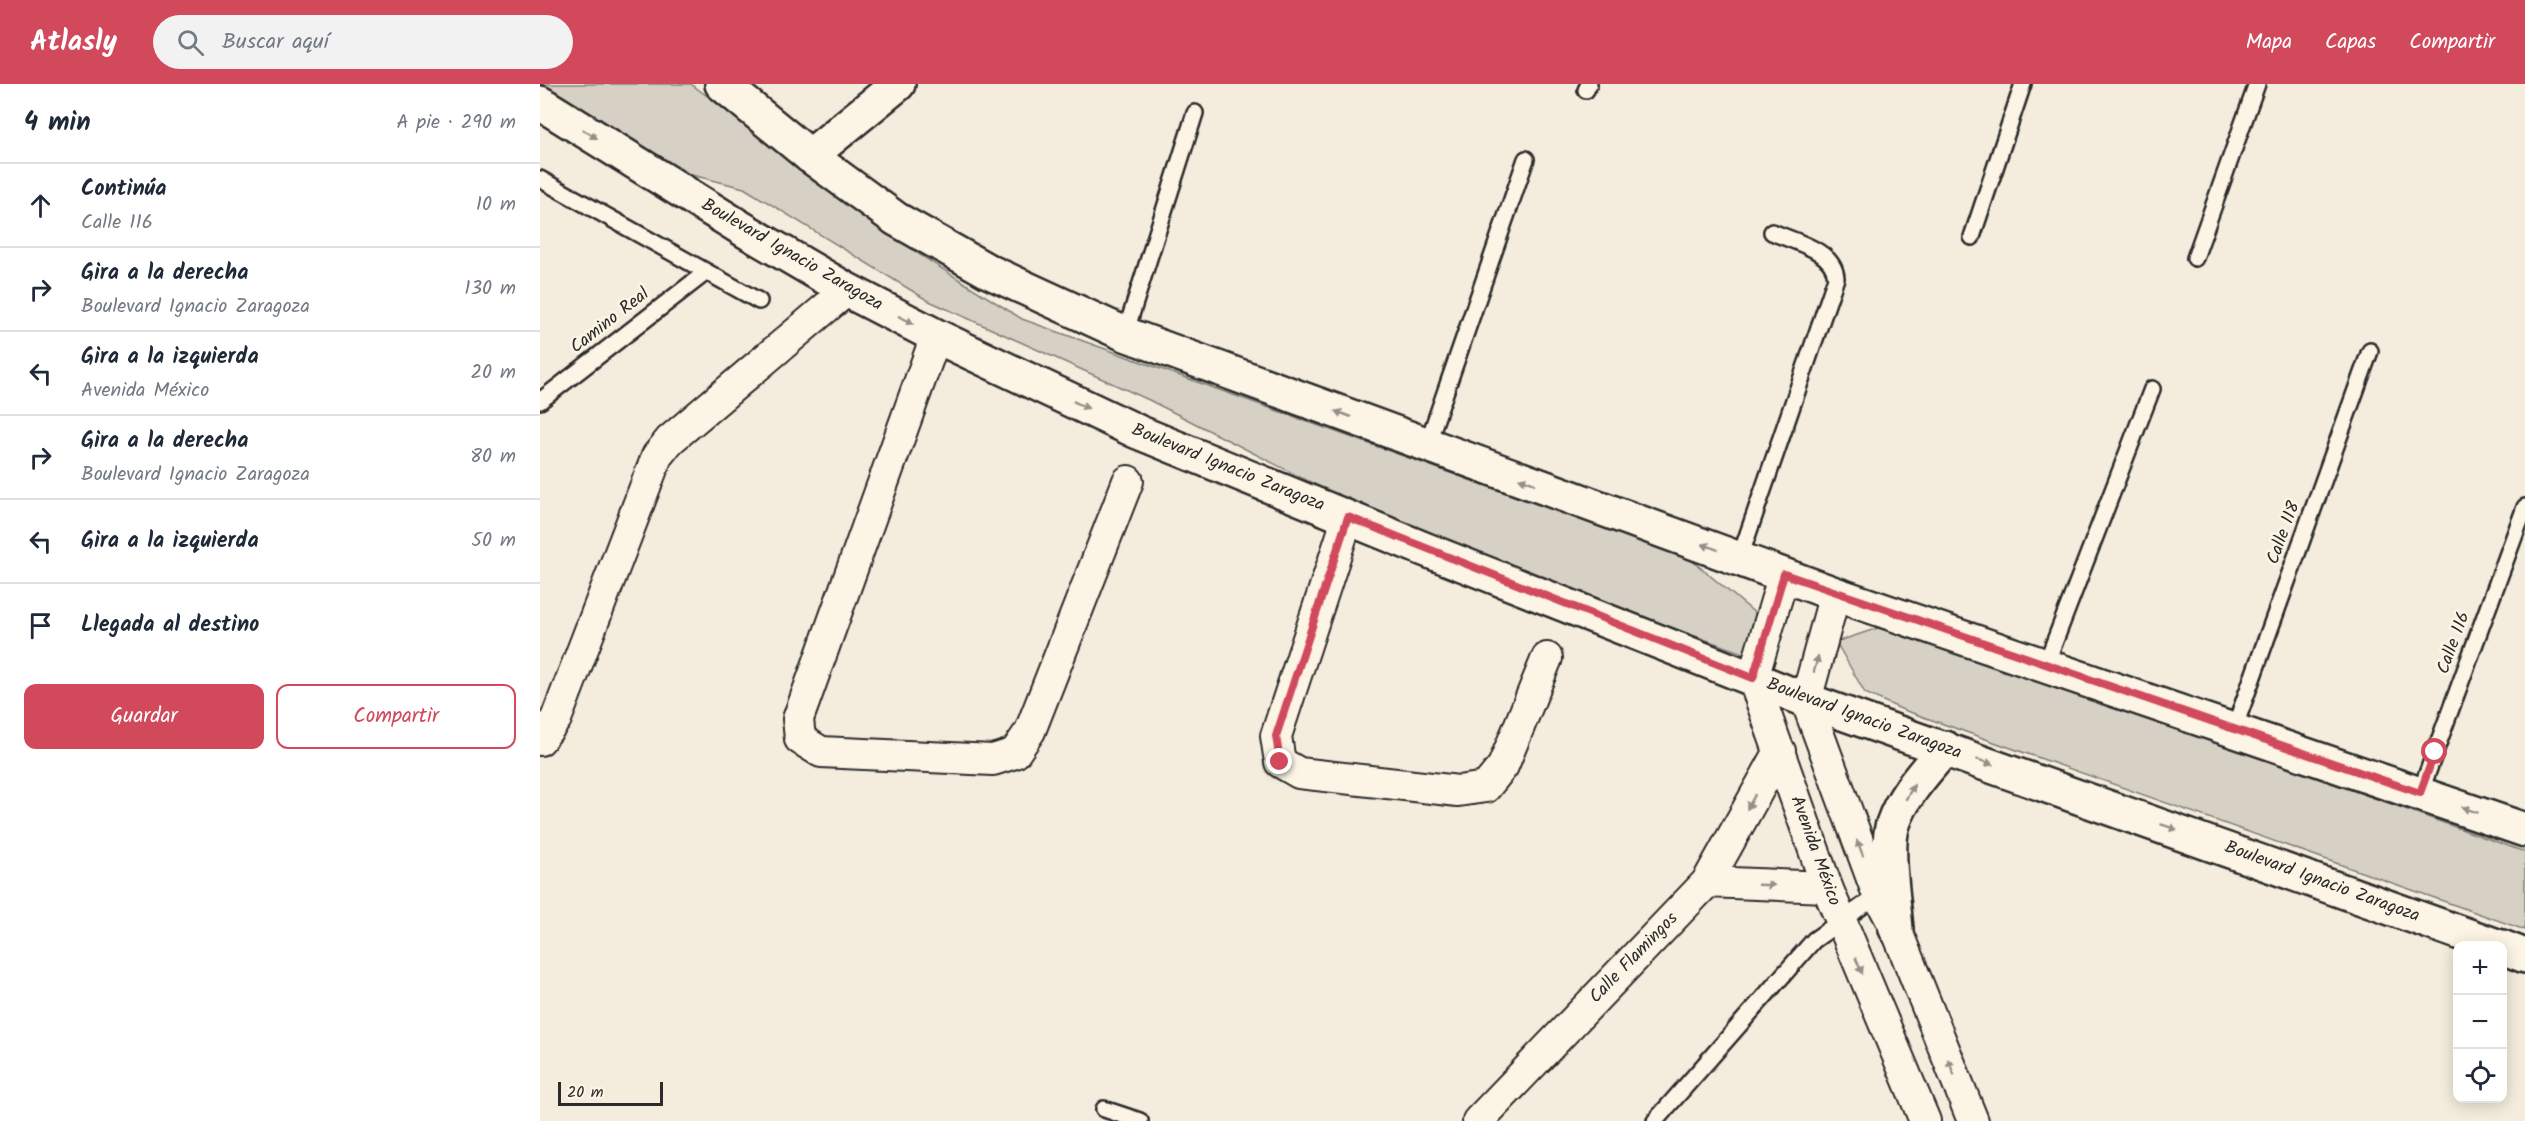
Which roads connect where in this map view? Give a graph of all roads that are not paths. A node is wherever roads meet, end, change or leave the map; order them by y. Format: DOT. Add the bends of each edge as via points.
graph roads {
  1 [pos="722,84"];
  2 [pos="2023,84"];
  3 [pos="2257,84"];
  4 [pos="884,88"];
  5 [pos="540,103"];
  6 [pos="1195,113"];
  7 [pos="810,156"];
  8 [pos="1526,159"];
  9 [pos="540,179"];
  10 [pos="1772,232"];
  11 [pos="1972,237"];
  12 [pos="2195,258"];
  13 [pos="705,273"];
  14 [pos="847,290"];
  15 [pos="759,301"];
  16 [pos="1125,334"];
  17 [pos="936,336"];
  18 [pos="2370,351"];
  19 [pos="2152,389"];
  20 [pos="540,401"];
  21 [pos="1426,445"];
  22 [pos="1128,482"];
  23 [pos="2525,507"];
  24 [pos="1348,517"];
  25 [pos="1740,557"];
  26 [pos="1784,574"];
  27 [pos="1835,594"];
  28 [pos="1547,658"];
  29 [pos="2046,664"];
  30 [pos="1753,678"];
  31 [pos="1806,700"];
  32 [pos="2234,729"];
  33 [pos="540,740"];
  34 [pos="1945,748"];
  35 [pos="1780,751"];
  36 [pos="2420,793"];
  37 [pos="2525,830"];
  38 [pos="1707,882"];
  39 [pos="1827,887"];
  40 [pos="1878,895"];
  41 [pos="1840,921"];
  42 [pos="1896,929"];
  43 [pos="2486,941"];
  44 [pos="2507,950"];
  45 [pos="2525,956"];
  46 [pos="1104,1109"];
  47 [pos="1140,1121"];
  48 [pos="1478,1121"];
  49 [pos="1654,1121"];
  50 [pos="1925,1121"];
  51 [pos="1973,1121"];
  1 -- 7 [label="main road"];
  2 -- 11 [label="lane"];
  3 -- 12 [label="lane"];
  4 -- 7 [label="main road"];
  5 -- 14 [label="main road, Boulevard Ignacio Zaragoza, one-way"];
  6 -- 16 [label="lane"];
  7 -- 16 [label="main road" via="896,219 988,271"];
  8 -- 21 [label="lane"];
  9 -- 13 [label="lane"];
  10 -- 25 [label="lane" via="1828,257 1835,266 1836,278"];
  13 -- 15 [label="lane"];
  13 -- 20 [label="lane, Camino Real"];
  14 -- 17 [label="main road, Boulevard Ignacio Zaragoza, one-way"];
  14 -- 33 [label="street" via="670,440 657,456 556,719"];
  21 -- 16 [label="main road, one-way"];
  17 -- 22 [label="street" via="798,719 800,739 821,752 993,760 1015,753 1029,731"];
  17 -- 24 [label="main road, Boulevard Ignacio Zaragoza, one-way" via="1138,432"];
  18 -- 32 [label="lane, Calle 118"];
  19 -- 29 [label="lane"];
  25 -- 21 [label="main road, one-way"];
  23 -- 36 [label="lane, Calle 116"];
  24 -- 28 [label="street" via="1276,736 1280,762 1299,773 1458,791 1486,787 1503,766"];
  24 -- 30 [label="main road, Boulevard Ignacio Zaragoza"];
  25 -- 26 [label="main road"];
  26 -- 27 [label="main road"];
  26 -- 30 [label="street"];
  27 -- 29 [label="main road"];
  31 -- 27 [label="street, one-way"];
  29 -- 32 [label="main road"];
  30 -- 31 [label="main road, Boulevard Ignacio Zaragoza"];
  30 -- 35 [label="street, Avenida México"];
  31 -- 34 [label="main road, Boulevard Ignacio Zaragoza"];
  40 -- 31 [label="street, one-way"];
  32 -- 36 [label="main road"];
  42 -- 34 [label="main road, one-way" via="1890,861 1892,825 1913,786"];
  34 -- 43 [label="main road, Boulevard Ignacio Zaragoza, one-way"];
  35 -- 38 [label="street, Calle Flamingos, one-way"];
  35 -- 39 [label="street, Avenida México"];
  37 -- 36 [label="main road, one-way"];
  38 -- 39 [label="street, one-way"];
  38 -- 48 [label="street, Calle Flamingos"];
  39 -- 41 [label="street, Avenida México"];
  40 -- 41 [label="lane"];
  40 -- 42 [label="street"];
  41 -- 49 [label="lane" via="1814,940"];
  41 -- 50 [label="street, Avenida México, one-way"];
  51 -- 42 [label="street, one-way"];
  44 -- 45 [label="main road"];
  46 -- 47 [label="lane"];
}
